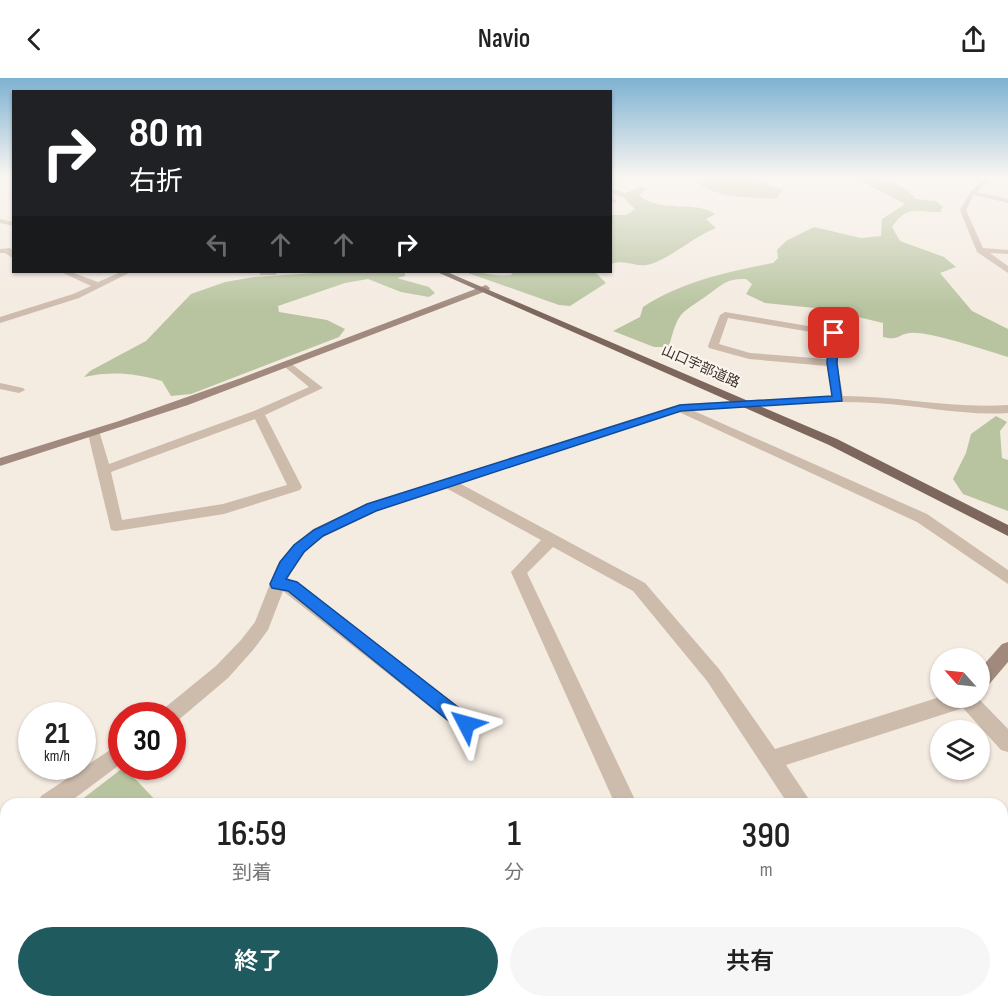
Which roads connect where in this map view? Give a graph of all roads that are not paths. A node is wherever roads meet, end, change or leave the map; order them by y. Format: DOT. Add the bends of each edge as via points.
graph roads {
  1 [pos="968,221"];
  2 [pos="980,250"];
  3 [pos="1008,252"];
  4 [pos="1008,270"];
  5 [pos="68,273"];
  6 [pos="125,273"];
  7 [pos="444,273"];
  8 [pos="100,286"];
  9 [pos="486,288"];
  10 [pos="0,320"];
  11 [pos="832,363"];
  12 [pos="289,365"];
  13 [pos="0,386"];
  14 [pos="19,390"];
  15 [pos="838,399"];
  16 [pos="680,408"];
  17 [pos="1008,409"];
  18 [pos="258,414"];
  19 [pos="94,434"];
  20 [pos="0,462"];
  21 [pos="104,470"];
  22 [pos="446,482"];
  23 [pos="1008,531"];
  24 [pos="551,539"];
  25 [pos="1008,578"];
  26 [pos="277,584"];
  27 [pos="1008,649"];
  28 [pos="990,670"];
  29 [pos="186,702"];
  30 [pos="934,708"];
  31 [pos="975,708"];
  32 [pos="466,724"];
  33 [pos="1008,743"];
  34 [pos="773,759"];
  35 [pos="108,761"];
  36 [pos="57,798"];
  37 [pos="623,798"];
  38 [pos="797,798"];
  1 -- 2 [label="street"];
  2 -- 3 [label="street"];
  2 -- 4 [label="street"];
  5 -- 8 [label="street"];
  6 -- 8 [label="street"];
  7 -- 9 [label="main road, 山口宇部道路"];
  8 -- 10 [label="street"];
  9 -- 12 [label="street"];
  9 -- 23 [label="main road, 山口宇部道路" via="833,442"];
  11 -- 11 [label="street" via="749,356 712,346 725,315 834,333"];
  11 -- 15 [label="street"];
  12 -- 18 [label="street" via="317,388"];
  12 -- 19 [label="street"];
  13 -- 14 [label="street"];
  15 -- 16 [label="street"];
  15 -- 17 [label="street" via="874,399 980,411"];
  16 -- 22 [label="street"];
  16 -- 25 [label="street" via="922,518"];
  18 -- 21 [label="street"];
  18 -- 21 [label="street" via="295,487 224,509 116,526"];
  19 -- 20 [label="street"];
  19 -- 21 [label="street"];
  22 -- 24 [label="street"];
  22 -- 26 [label="street" via="360,512 318,533 299,548"];
  24 -- 34 [label="street" via="639,587 713,675"];
  24 -- 37 [label="street" via="519,572"];
  26 -- 29 [label="street" via="262,625 247,645"];
  26 -- 32 [label="street" via="291,586"];
  27 -- 28 [label="street"];
  30 -- 34 [label="street"];
  31 -- 33 [label="street"];
  34 -- 38 [label="street"];
  35 -- 36 [label="street"];
}
